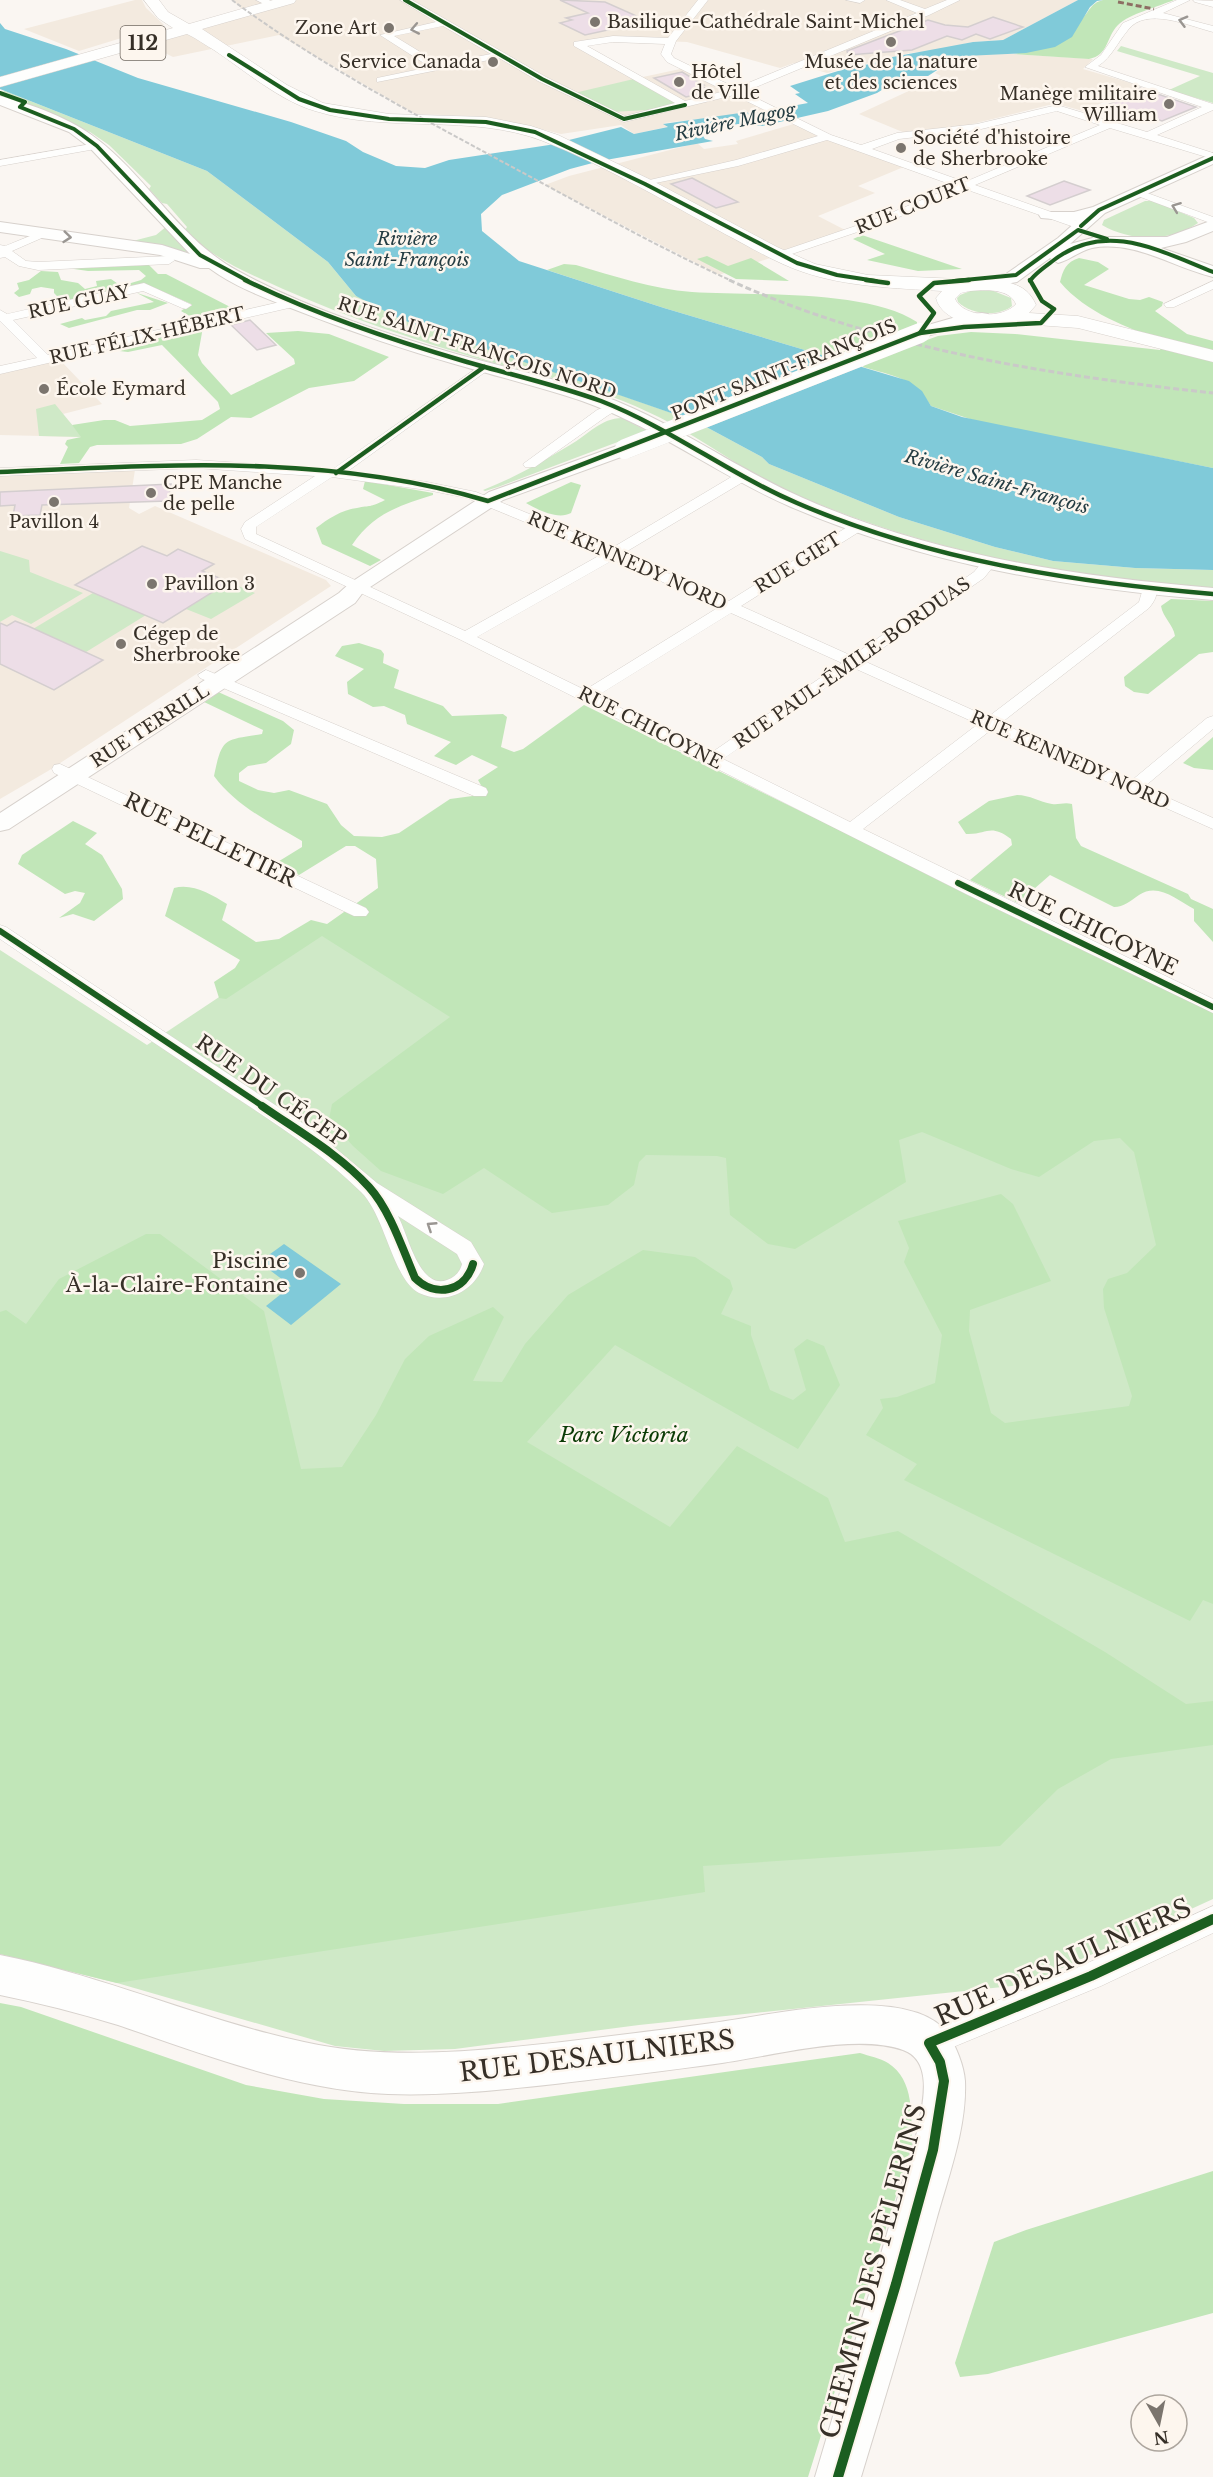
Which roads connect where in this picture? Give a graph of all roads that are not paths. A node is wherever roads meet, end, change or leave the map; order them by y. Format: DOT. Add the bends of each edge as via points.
graph roads {
  1 [pos="152,0"];
  2 [pos="168,0"];
  3 [pos="289,0"];
  4 [pos="405,0"];
  5 [pos="851,0"];
  6 [pos="860,0"];
  7 [pos="891,0"];
  8 [pos="945,0"];
  9 [pos="955,0"];
  10 [pos="1185,0"];
  11 [pos="1198,0"];
  12 [pos="267,2"];
  13 [pos="696,3"];
  14 [pos="1213,4"];
  15 [pos="923,12"];
  16 [pos="1153,13"];
  17 [pos="445,23"];
  18 [pos="186,26"];
  19 [pos="1213,29"];
  20 [pos="671,41"];
  21 [pos="500,55"];
  22 [pos="439,68"];
  23 [pos="685,68"];
  24 [pos="638,78"];
  25 [pos="381,80"];
  26 [pos="0,82"];
  27 [pos="735,92"];
  28 [pos="0,100"];
  29 [pos="685,105"];
  30 [pos="1110,124"];
  31 [pos="1148,136"];
  32 [pos="827,137"];
  33 [pos="97,146"];
  34 [pos="859,150"];
  35 [pos="1213,157"];
  36 [pos="1,162"];
  37 [pos="645,184"];
  38 [pos="964,186"];
  39 [pos="1139,193"];
  40 [pos="1099,210"];
  41 [pos="1047,215"];
  42 [pos="164,216"];
  43 [pos="1082,226"];
  44 [pos="0,227"];
  45 [pos="1211,227"];
  46 [pos="39,235"];
  47 [pos="93,240"];
  48 [pos="1129,241"];
  49 [pos="1,251"];
  50 [pos="780,255"];
  51 [pos="169,260"];
  52 [pos="221,268"];
  53 [pos="1213,272"];
  54 [pos="888,283"];
  55 [pos="971,285"];
  56 [pos="1213,285"];
  57 [pos="1024,300"];
  58 [pos="293,303"];
  59 [pos="946,304"];
  60 [pos="1170,304"];
  61 [pos="186,305"];
  62 [pos="2,316"];
  63 [pos="1008,317"];
  64 [pos="982,318"];
  65 [pos="1077,322"];
  66 [pos="920,333"];
  67 [pos="22,336"];
  68 [pos="0,339"];
  69 [pos="1213,356"];
  70 [pos="45,359"];
  71 [pos="484,367"];
  72 [pos="0,370"];
  73 [pos="615,407"];
  74 [pos="625,449"];
  75 [pos="530,464"];
  76 [pos="0,472"];
  77 [pos="333,473"];
  78 [pos="743,476"];
  79 [pos="488,501"];
  80 [pos="857,527"];
  81 [pos="611,555"];
  82 [pos="989,563"];
  83 [pos="357,587"];
  84 [pos="1149,588"];
  85 [pos="1213,594"];
  86 [pos="727,606"];
  87 [pos="466,636"];
  88 [pos="853,664"];
  89 [pos="212,678"];
  90 [pos="588,696"];
  91 [pos="1213,721"];
  92 [pos="987,723"];
  93 [pos="711,760"];
  94 [pos="67,772"];
  95 [pos="1133,788"];
  96 [pos="480,792"];
  97 [pos="0,808"];
  98 [pos="0,824"];
  99 [pos="1213,824"];
  100 [pos="850,830"];
  101 [pos="360,912"];
  102 [pos="0,931"];
  103 [pos="1213,1006"];
  104 [pos="370,1188"];
  105 [pos="1213,1919"];
  106 [pos="0,1974"];
  107 [pos="929,2043"];
  108 [pos="838,2477"];
  1 -- 18 [label="main road" via="163,15"];
  2 -- 18 [label="main road"];
  3 -- 12 [label="main road, 112"];
  4 -- 17 [label="street"];
  5 -- 6 [label="street"];
  7 -- 15 [label="street"];
  8 -- 15 [label="street"];
  9 -- 15 [label="street"];
  10 -- 16 [label="street"];
  11 -- 14 [label="street"];
  12 -- 18 [label="main road, 112"];
  13 -- 20 [label="street"];
  15 -- 27 [label="street" via="807,65"];
  19 -- 16 [label="street, one-way"];
  16 -- 31 [label="street" via="1126,25 1105,57 1091,66 1211,107"];
  17 -- 21 [label="street"];
  17 -- 22 [label="street, one-way" via="385,35"];
  18 -- 26 [label="main road, 112" via="112,52"];
  18 -- 37 [label="main road" via="299,99 330,110 377,117 506,124 552,139"];
  20 -- 23 [label="street" via="668,57"];
  20 -- 24 [label="street" via="613,39 577,44"];
  21 -- 22 [label="street"];
  21 -- 29 [label="street" via="624,119"];
  22 -- 25 [label="street"];
  23 -- 24 [label="street"];
  23 -- 27 [label="street"];
  24 -- 29 [label="street"];
  27 -- 29 [label="street"];
  27 -- 32 [label="street"];
  28 -- 33 [label="street, RUE SAINT-FRANÇOIS NORD" via="74,129"];
  30 -- 31 [label="street"];
  30 -- 34 [label="street" via="1053,108 969,128 897,136"];
  30 -- 38 [label="street, RUE COURT"];
  31 -- 35 [label="street"];
  32 -- 34 [label="street"];
  32 -- 37 [label="street"];
  33 -- 36 [label="street"];
  33 -- 42 [label="street, RUE SAINT-FRANÇOIS NORD"];
  34 -- 38 [label="street"];
  35 -- 39 [label="street"];
  37 -- 50 [label="main road"];
  38 -- 41 [label="street"];
  38 -- 50 [label="street, RUE COURT" via="883,220"];
  39 -- 40 [label="street"];
  45 -- 39 [label="street, one-way"];
  40 -- 41 [label="street" via="1074,217"];
  40 -- 43 [label="street"];
  41 -- 43 [label="street"];
  42 -- 47 [label="street" via="162,226 150,235"];
  42 -- 52 [label="street, RUE SAINT-FRANÇOIS NORD" via="194,250"];
  43 -- 48 [label="street"];
  43 -- 55 [label="street" via="1016,275"];
  44 -- 46 [label="street"];
  45 -- 48 [label="street" via="1162,243"];
  46 -- 47 [label="street, one-way"];
  46 -- 49 [label="street"];
  47 -- 52 [label="street" via="162,250"];
  48 -- 53 [label="street"];
  48 -- 57 [label="street" via="1076,246 1026,283 1022,289"];
  49 -- 51 [label="street" via="23,264 38,266"];
  50 -- 54 [label="main road" via="822,272"];
  52 -- 58 [label="street, RUE SAINT-FRANÇOIS NORD"];
  54 -- 55 [label="main road"];
  54 -- 59 [label="main road" via="930,293"];
  55 -- 57 [label="main road" via="1006,288"];
  55 -- 59 [label="main road" via="948,293"];
  56 -- 60 [label="street"];
  57 -- 63 [label="main road" via="1026,305 1020,312"];
  57 -- 65 [label="main road"];
  58 -- 70 [label="street, RUE FÉLIX-HÉBERT"];
  58 -- 71 [label="street, RUE SAINT-FRANÇOIS NORD" via="373,333"];
  59 -- 64 [label="main road" via="957,312"];
  59 -- 66 [label="street" via="940,319"];
  61 -- 62 [label="street, RUE GUAY" via="144,287"];
  62 -- 67 [label="street"];
  63 -- 64 [label="main road"];
  63 -- 65 [label="main road"];
  64 -- 66 [label="street"];
  65 -- 69 [label="main road"];
  66 -- 74 [label="street, PONT SAINT-FRANÇOIS, bridge"];
  67 -- 68 [label="street"];
  67 -- 70 [label="street"];
  70 -- 72 [label="street, RUE FÉLIX-HÉBERT"];
  71 -- 73 [label="street, RUE SAINT-FRANÇOIS NORD"];
  71 -- 77 [label="street"];
  73 -- 75 [label="street"];
  73 -- 78 [label="street, RUE SAINT-FRANÇOIS NORD"];
  74 -- 79 [label="street, RUE TERRILL"];
  76 -- 77 [label="street, RUE KENNEDY NORD" via="196,464"];
  77 -- 79 [label="street, RUE KENNEDY NORD" via="428,486"];
  77 -- 83 [label="street, RUE CHICOYNE" via="250,525 248,532 255,539"];
  78 -- 80 [label="street, RUE SAINT-FRANÇOIS NORD"];
  78 -- 81 [label="street"];
  79 -- 81 [label="street, RUE KENNEDY NORD"];
  79 -- 83 [label="street, RUE TERRILL"];
  80 -- 82 [label="street, RUE SAINT-FRANÇOIS NORD"];
  80 -- 86 [label="street, RUE GIET"];
  81 -- 86 [label="street, RUE KENNEDY NORD"];
  81 -- 87 [label="street"];
  82 -- 84 [label="street, RUE SAINT-FRANÇOIS NORD" via="1065,578"];
  82 -- 88 [label="street, RUE PAUL-ÉMILE-BORDUAS" via="979,575"];
  83 -- 87 [label="street, RUE CHICOYNE"];
  83 -- 89 [label="street, RUE TERRILL" via="335,592"];
  84 -- 85 [label="street, RUE SAINT-FRANÇOIS NORD"];
  84 -- 92 [label="street" via="1144,605"];
  86 -- 88 [label="street, RUE KENNEDY NORD"];
  86 -- 90 [label="street, RUE GIET"];
  87 -- 90 [label="street, RUE CHICOYNE"];
  88 -- 92 [label="street, RUE KENNEDY NORD"];
  88 -- 93 [label="street, RUE PAUL-ÉMILE-BORDUAS"];
  89 -- 94 [label="street, RUE TERRILL"];
  89 -- 96 [label="street"];
  90 -- 93 [label="street, RUE CHICOYNE"];
  91 -- 95 [label="street"];
  92 -- 95 [label="street, RUE KENNEDY NORD"];
  92 -- 100 [label="street"];
  93 -- 100 [label="street, RUE CHICOYNE"];
  94 -- 97 [label="street, RUE TERRILL"];
  94 -- 98 [label="street, RUE TERRILL"];
  94 -- 101 [label="street, RUE PELLETIER"];
  95 -- 99 [label="street, RUE KENNEDY NORD"];
  100 -- 103 [label="street, RUE CHICOYNE"];
  102 -- 104 [label="street, RUE DU CÉGEP" via="301,1131"];
  104 -- 104 [label="street, RUE DU CÉGEP, one-way" via="394,1229 415,1278 432,1290 462,1284 473,1264 464,1248"];
  105 -- 107 [label="street, RUE DESAULNIERS" via="1091,1976"];
  106 -- 107 [label="street, RUE DESAULNIERS" via="89,1996 258,2051 307,2063 400,2074 492,2070 641,2054 853,2025 893,2028 913,2033"];
  107 -- 108 [label="street, CHEMIN DES PÈLERINS" via="940,2062 944,2081 933,2150"];
}
